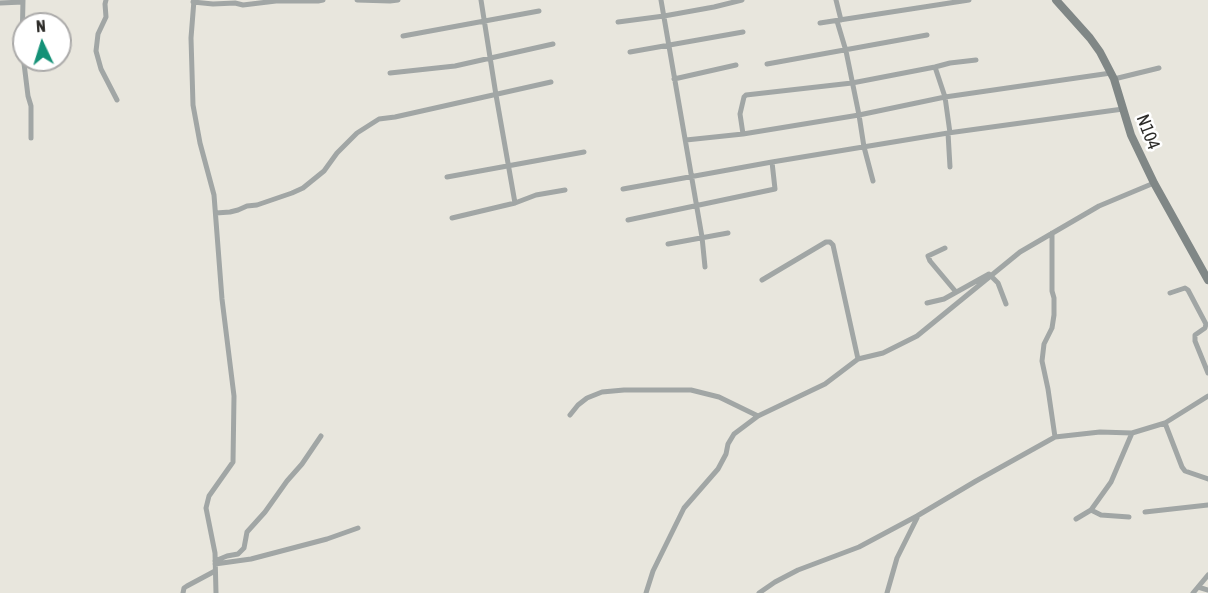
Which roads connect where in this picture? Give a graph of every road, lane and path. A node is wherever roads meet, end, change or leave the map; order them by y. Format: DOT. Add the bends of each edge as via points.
graph roads {
  1 [pos="106,0"];
  2 [pos="323,0"];
  3 [pos="357,0"];
  4 [pos="398,0"];
  5 [pos="481,0"];
  6 [pos="661,0"];
  7 [pos="742,0"];
  8 [pos="836,0"];
  9 [pos="969,0"];
  10 [pos="1056,0"];
  11 [pos="23,1"];
  12 [pos="193,1"];
  13 [pos="262,2"];
  14 [pos="0,3"];
  15 [pos="931,3"];
  16 [pos="539,11"];
  17 [pos="664,16"];
  18 [pos="485,21"];
  19 [pos="839,21"];
  20 [pos="618,22"];
  21 [pos="820,23"];
  22 [pos="743,32"];
  23 [pos="403,36"];
  24 [pos="927,36"];
  25 [pos="553,44"];
  26 [pos="668,45"];
  27 [pos="846,51"];
  28 [pos="630,52"];
  29 [pos="490,59"];
  30 [pos="976,60"];
  31 [pos="767,63"];
  32 [pos="736,65"];
  33 [pos="935,67"];
  34 [pos="1159,68"];
  35 [pos="390,73"];
  36 [pos="1113,76"];
  37 [pos="674,79"];
  38 [pos="551,82"];
  39 [pos="852,83"];
  40 [pos="496,95"];
  41 [pos="945,97"];
  42 [pos="117,100"];
  43 [pos="1123,109"];
  44 [pos="859,115"];
  45 [pos="949,133"];
  46 [pos="743,134"];
  47 [pos="32,138"];
  48 [pos="686,140"];
  49 [pos="864,147"];
  50 [pos="584,152"];
  51 [pos="772,162"];
  52 [pos="508,165"];
  53 [pos="950,166"];
  54 [pos="447,177"];
  55 [pos="691,177"];
  56 [pos="873,181"];
  57 [pos="1154,183"];
  58 [pos="623,189"];
  59 [pos="565,190"];
  60 [pos="515,202"];
  61 [pos="696,206"];
  62 [pos="216,213"];
  63 [pos="453,218"];
  64 [pos="628,220"];
  65 [pos="728,233"];
  66 [pos="1052,233"];
  67 [pos="702,237"];
  68 [pos="668,244"];
  69 [pos="945,248"];
  70 [pos="705,267"];
  71 [pos="991,275"];
  72 [pos="762,280"];
  73 [pos="1208,280"];
  74 [pos="956,292"];
  75 [pos="1170,293"];
  76 [pos="927,303"];
  77 [pos="1006,304"];
  78 [pos="858,358"];
  79 [pos="1208,374"];
  80 [pos="1208,396"];
  81 [pos="570,415"];
  82 [pos="758,416"];
  83 [pos="1165,423"];
  84 [pos="1132,433"];
  85 [pos="321,436"];
  86 [pos="1055,437"];
  87 [pos="1208,479"];
  88 [pos="1208,505"];
  89 [pos="1091,510"];
  90 [pos="1145,512"];
  91 [pos="917,516"];
  92 [pos="1129,517"];
  93 [pos="1076,519"];
  94 [pos="358,528"];
  95 [pos="215,563"];
  96 [pos="215,571"];
  97 [pos="1208,575"];
  98 [pos="1198,587"];
  99 [pos="1208,590"];
  100 [pos="183,593"];
  101 [pos="216,593"];
  102 [pos="646,593"];
  103 [pos="759,593"];
  104 [pos="887,593"];
  105 [pos="1193,593"];
  1 -- 42 [label="street" via="106,17 96,51"];
  2 -- 13 [label="street"];
  3 -- 4 [label="street"];
  5 -- 18 [label="street"];
  6 -- 17 [label="street"];
  7 -- 17 [label="street"];
  8 -- 19 [label="street"];
  9 -- 15 [label="street"];
  10 -- 36 [label="street, N104 / N104" via="1090,38"];
  11 -- 14 [label="street"];
  11 -- 47 [label="street" via="22,46"];
  12 -- 13 [label="street" via="243,5"];
  12 -- 62 [label="street" via="193,105"];
  15 -- 19 [label="street"];
  16 -- 18 [label="street"];
  17 -- 20 [label="street"];
  17 -- 26 [label="street"];
  18 -- 23 [label="street"];
  18 -- 29 [label="street"];
  19 -- 21 [label="street"];
  19 -- 27 [label="street"];
  22 -- 26 [label="street"];
  24 -- 27 [label="street"];
  25 -- 29 [label="street"];
  26 -- 28 [label="street"];
  26 -- 37 [label="street"];
  27 -- 31 [label="street"];
  27 -- 39 [label="street"];
  29 -- 35 [label="street"];
  29 -- 40 [label="street"];
  30 -- 33 [label="street"];
  32 -- 37 [label="street"];
  33 -- 39 [label="street"];
  33 -- 41 [label="street"];
  34 -- 36 [label="street"];
  36 -- 41 [label="street"];
  36 -- 43 [label="street, N104 / N104"];
  37 -- 48 [label="street"];
  38 -- 40 [label="street"];
  39 -- 44 [label="street"];
  39 -- 46 [label="street" via="746,95 740,114"];
  40 -- 52 [label="street"];
  40 -- 62 [label="street" via="379,119 357,133 324,171 303,188 230,213"];
  41 -- 44 [label="street"];
  41 -- 45 [label="street"];
  43 -- 45 [label="street"];
  43 -- 57 [label="street, N104 / N104"];
  44 -- 46 [label="street"];
  44 -- 49 [label="street"];
  45 -- 49 [label="street"];
  45 -- 53 [label="street"];
  46 -- 48 [label="street"];
  48 -- 55 [label="street"];
  49 -- 51 [label="street"];
  49 -- 56 [label="street"];
  50 -- 52 [label="street"];
  51 -- 55 [label="street"];
  51 -- 61 [label="street" via="775,189"];
  52 -- 54 [label="street"];
  52 -- 60 [label="street"];
  55 -- 58 [label="street"];
  55 -- 61 [label="street"];
  57 -- 66 [label="street" via="1099,206"];
  57 -- 73 [label="street, N104 / N104"];
  59 -- 60 [label="street"];
  60 -- 63 [label="street"];
  61 -- 64 [label="street"];
  61 -- 67 [label="street"];
  62 -- 95 [label="street" via="234,396 235,453 229,470 207,502"];
  65 -- 67 [label="street"];
  66 -- 71 [label="street"];
  66 -- 86 [label="street" via="1054,315 1042,361"];
  67 -- 68 [label="street"];
  67 -- 70 [label="street"];
  69 -- 74 [label="street" via="928,256"];
  71 -- 74 [label="street"];
  71 -- 77 [label="street"];
  71 -- 78 [label="street" via="917,336 883,353"];
  72 -- 78 [label="street" via="830,242"];
  74 -- 76 [label="street"];
  75 -- 79 [label="street" via="1188,290 1206,324 1195,335 1195,341"];
  78 -- 82 [label="street" via="825,384"];
  80 -- 83 [label="street"];
  81 -- 82 [label="street" via="587,398 602,392 691,390 719,397"];
  82 -- 102 [label="street" via="735,434 718,469 684,508"];
  83 -- 84 [label="street"];
  83 -- 87 [label="street" via="1185,471"];
  84 -- 86 [label="street"];
  84 -- 89 [label="street" via="1111,482"];
  85 -- 95 [label="street" via="248,532 244,548"];
  86 -- 91 [label="street"];
  88 -- 90 [label="street"];
  89 -- 92 [label="street" via="1101,515"];
  89 -- 93 [label="street"];
  91 -- 103 [label="street" via="859,547 798,570"];
  91 -- 104 [label="street" via="897,558"];
  94 -- 95 [label="street" via="251,559"];
  95 -- 96 [label="street"];
  96 -- 100 [label="street" via="184,588"];
  96 -- 101 [label="street"];
  97 -- 98 [label="street"];
  98 -- 99 [label="street"];
  98 -- 105 [label="street"];
}
